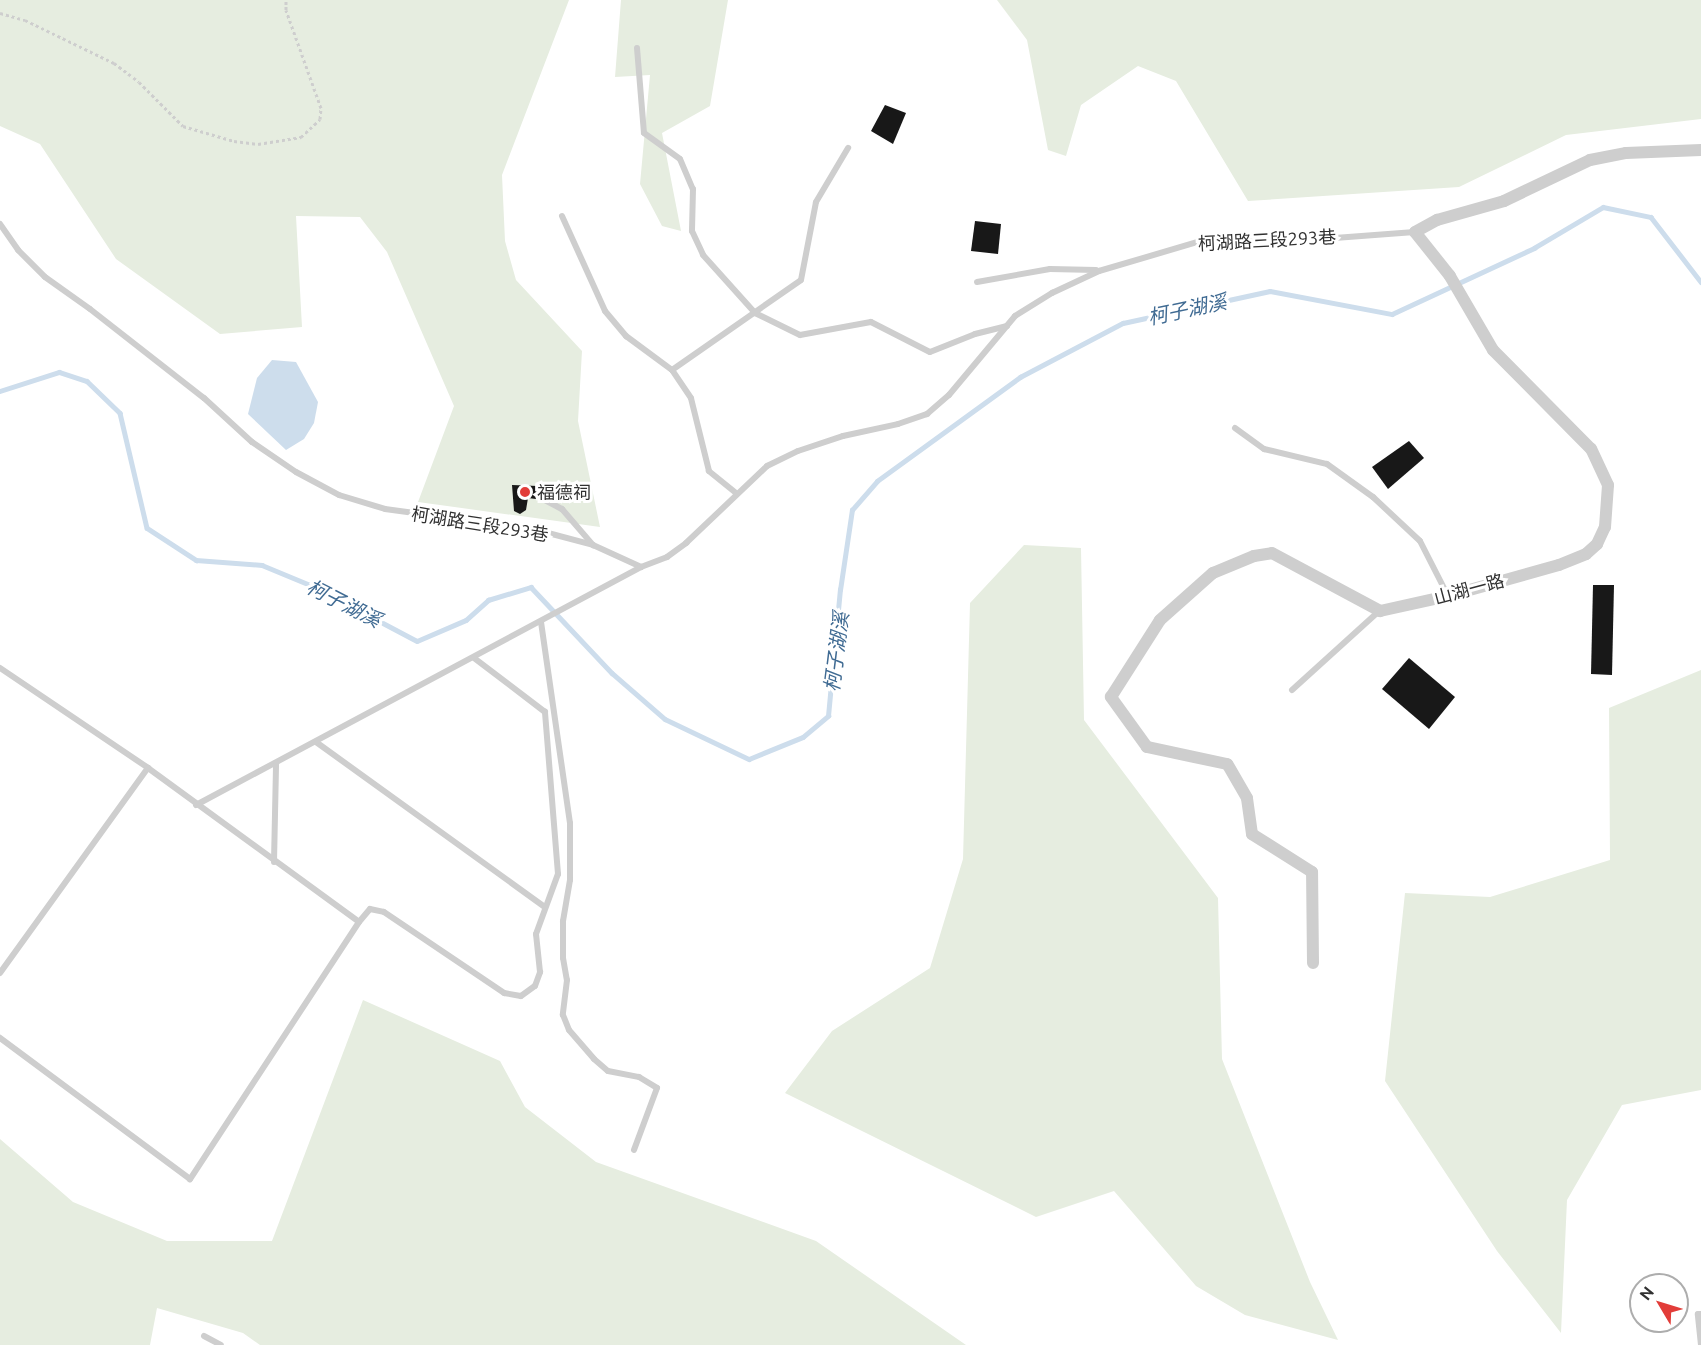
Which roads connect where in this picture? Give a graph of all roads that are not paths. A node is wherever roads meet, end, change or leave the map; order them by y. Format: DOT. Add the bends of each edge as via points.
graph roads {
  1 [pos="637,48"];
  2 [pos="848,148"];
  3 [pos="1701,150"];
  4 [pos="562,216"];
  5 [pos="0,224"];
  6 [pos="1415,232"];
  7 [pos="1099,271"];
  8 [pos="977,282"];
  9 [pos="755,312"];
  10 [pos="1007,326"];
  11 [pos="672,370"];
  12 [pos="1235,428"];
  13 [pos="736,494"];
  14 [pos="541,498"];
  15 [pos="593,545"];
  16 [pos="641,567"];
  17 [pos="1449,596"];
  18 [pos="1380,611"];
  19 [pos="541,622"];
  20 [pos="474,658"];
  21 [pos="0,668"];
  22 [pos="1292,690"];
  23 [pos="316,742"];
  24 [pos="276,763"];
  25 [pos="148,768"];
  26 [pos="196,806"];
  27 [pos="274,862"];
  28 [pos="545,907"];
  29 [pos="359,922"];
  30 [pos="1313,963"];
  31 [pos="0,972"];
  32 [pos="0,1038"];
  33 [pos="634,1150"];
  34 [pos="1701,1314"];
  35 [pos="204,1336"];
  36 [pos="221,1345"];
  37 [pos="1701,1345"];
  1 -- 9 [label="lane" via="644,134 680,159 693,189 692,231 703,255"];
  2 -- 9 [label="lane" via="816,202 801,280"];
  3 -- 6 [label="street" via="1626,153 1590,160 1504,201 1437,220"];
  4 -- 11 [label="lane" via="605,311 626,336"];
  5 -- 15 [label="lane, 柯湖路三段293巷" via="18,250 45,277 204,398 252,442 296,472 339,495 386,509 533,529"];
  6 -- 7 [label="lane, 柯湖路三段293巷" via="1308,240 1204,240"];
  6 -- 17 [label="street, 山湖一路" via="1450,276 1494,350 1591,449 1608,485 1605,527 1597,544 1586,554"];
  7 -- 8 [label="lane" via="1050,268"];
  7 -- 10 [label="lane, 柯湖路三段293巷" via="1052,293 1015,316"];
  9 -- 10 [label="lane" via="800,335 871,322 930,352"];
  9 -- 11 [label="lane"];
  10 -- 13 [label="lane, 柯湖路三段293巷" via="927,414 798,451 767,465"];
  11 -- 13 [label="lane" via="691,398 709,471"];
  12 -- 17 [label="lane" via="1264,448 1327,464 1373,497 1420,541"];
  13 -- 16 [label="lane, 柯湖路三段293巷" via="686,543 667,557"];
  14 -- 15 [label="lane" via="562,509"];
  15 -- 16 [label="lane, 柯湖路三段293巷"];
  16 -- 19 [label="lane"];
  17 -- 18 [label="street, 山湖一路"];
  18 -- 22 [label="lane"];
  18 -- 30 [label="street" via="1272,553 1254,556 1213,573 1160,620 1111,697 1147,747 1227,764 1247,798 1252,834 1311,872"];
  19 -- 20 [label="lane"];
  19 -- 33 [label="lane" via="570,823 570,880 563,921 567,980 563,1015 569,1030 608,1071 639,1077 657,1088"];
  20 -- 23 [label="lane"];
  20 -- 28 [label="lane" via="545,712 558,874"];
  21 -- 25 [label="lane"];
  23 -- 24 [label="lane"];
  23 -- 28 [label="lane"];
  24 -- 26 [label="lane"];
  24 -- 27 [label="lane"];
  25 -- 26 [label="lane"];
  25 -- 31 [label="lane"];
  26 -- 27 [label="lane"];
  27 -- 29 [label="lane"];
  28 -- 29 [label="lane" via="536,934 540,972 535,986 521,996 504,993 384,912 370,909"];
  29 -- 32 [label="lane" via="190,1179"];
  34 -- 37 [label="lane"];
  35 -- 36 [label="lane"];
}
